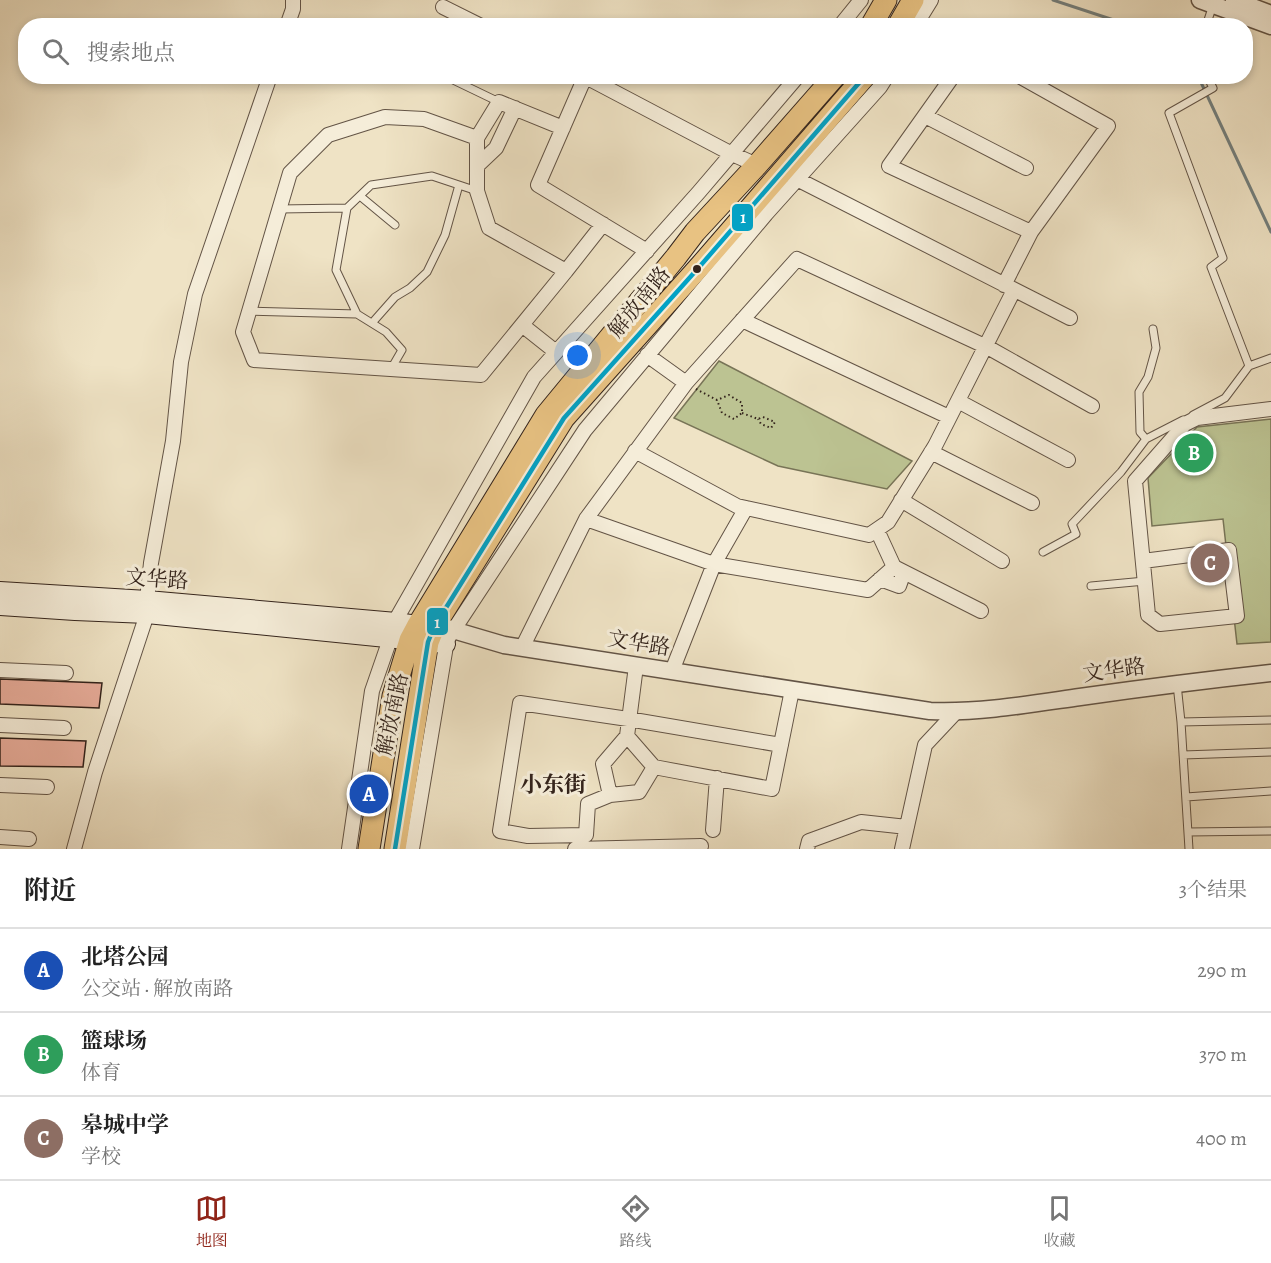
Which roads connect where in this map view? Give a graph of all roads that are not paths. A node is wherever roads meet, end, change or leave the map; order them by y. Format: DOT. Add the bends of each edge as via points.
graph roads {
  1 [pos="293,0"];
  2 [pos="861,0"];
  3 [pos="886,0"];
  4 [pos="931,0"];
  5 [pos="1234,0"];
  6 [pos="1207,2"];
  7 [pos="443,7"];
  8 [pos="1271,14"];
  9 [pos="290,18"];
  10 [pos="465,18"];
  11 [pos="846,18"];
  12 [pos="875,18"];
  13 [pos="919,18"];
  14 [pos="1206,18"];
  15 [pos="1250,18"];
  16 [pos="1253,19"];
  17 [pos="1271,26"];
  18 [pos="267,84"];
  19 [pos="462,84"];
  20 [pos="581,84"];
  21 [pos="597,84"];
  22 [pos="791,84"];
  23 [pos="828,84"];
  24 [pos="859,84"];
  25 [pos="882,84"];
  26 [pos="947,84"];
  27 [pos="1033,84"];
  28 [pos="1211,84"];
  29 [pos="499,102"];
  30 [pos="515,108"];
  31 [pos="925,116"];
  32 [pos="563,128"];
  33 [pos="477,138"];
  34 [pos="732,154"];
  35 [pos="757,165"];
  36 [pos="477,166"];
  37 [pos="1026,168"];
  38 [pos="789,175"];
  39 [pos="459,185"];
  40 [pos="477,191"];
  41 [pos="360,196"];
  42 [pos="347,208"];
  43 [pos="279,209"];
  44 [pos="603,224"];
  45 [pos="395,225"];
  46 [pos="1030,232"];
  47 [pos="647,251"];
  48 [pos="566,271"];
  49 [pos="1009,288"];
  50 [pos="249,310"];
  51 [pos="357,314"];
  52 [pos="1070,318"];
  53 [pos="742,320"];
  54 [pos="372,323"];
  55 [pos="522,325"];
  56 [pos="1153,329"];
  57 [pos="985,346"];
  58 [pos="556,352"];
  59 [pos="647,355"];
  60 [pos="1271,357"];
  61 [pos="1249,366"];
  62 [pos="390,369"];
  63 [pos="686,384"];
  64 [pos="958,401"];
  65 [pos="1092,406"];
  66 [pos="1271,409"];
  67 [pos="949,417"];
  68 [pos="1146,439"];
  69 [pos="635,452"];
  70 [pos="931,452"];
  71 [pos="1068,460"];
  72 [pos="901,500"];
  73 [pos="1032,503"];
  74 [pos="746,508"];
  75 [pos="585,519"];
  76 [pos="877,530"];
  77 [pos="1043,552"];
  78 [pos="1002,561"];
  79 [pos="1143,561"];
  80 [pos="714,564"];
  81 [pos="899,570"];
  82 [pos="1145,580"];
  83 [pos="1091,586"];
  84 [pos="0,591"];
  85 [pos="0,606"];
  86 [pos="147,607"];
  87 [pos="981,611"];
  88 [pos="422,634"];
  89 [pos="522,648"];
  90 [pos="636,666"];
  91 [pos="0,670"];
  92 [pos="672,671"];
  93 [pos="66,673"];
  94 [pos="1271,673"];
  95 [pos="1177,684"];
  96 [pos="792,690"];
  97 [pos="956,712"];
  98 [pos="628,718"];
  99 [pos="1271,720"];
  100 [pos="1181,722"];
  101 [pos="0,725"];
  102 [pos="64,728"];
  103 [pos="627,736"];
  104 [pos="781,745"];
  105 [pos="1271,752"];
  106 [pos="1183,755"];
  107 [pos="654,767"];
  108 [pos="717,778"];
  109 [pos="0,785"];
  110 [pos="47,787"];
  111 [pos="1271,791"];
  112 [pos="609,795"];
  113 [pos="1186,797"];
  114 [pos="907,827"];
  115 [pos="713,830"];
  116 [pos="1271,831"];
  117 [pos="1188,832"];
  118 [pos="0,837"];
  119 [pos="28,839"];
  120 [pos="701,846"];
  121 [pos="74,849"];
  122 [pos="349,849"];
  123 [pos="369,849"];
  124 [pos="395,849"];
  125 [pos="412,849"];
  126 [pos="575,849"];
  127 [pos="586,849"];
  128 [pos="807,849"];
  129 [pos="902,849"];
  130 [pos="1189,849"];
  1 -- 9 [label="street"];
  2 -- 11 [label="street"];
  3 -- 12 [label="main road"];
  4 -- 13 [label="street"];
  5 -- 8 [label="street"];
  6 -- 14 [label="lane"];
  6 -- 15 [label="street"];
  7 -- 10 [label="street"];
  16 -- 17 [label="street"];
  18 -- 86 [label="street" via="195,294 181,362"];
  19 -- 29 [label="lane"];
  20 -- 32 [label="street"];
  21 -- 34 [label="street"];
  22 -- 34 [label="street"];
  23 -- 35 [label="main road, 解放南路"];
  24 -- 38 [label="main road, 解放南路"];
  25 -- 38 [label="street"];
  26 -- 31 [label="street"];
  27 -- 46 [label="street" via="1108,126"];
  28 -- 61 [label="lane" via="1213,88 1169,113 1223,258 1211,267"];
  29 -- 30 [label="street"];
  29 -- 33 [label="street"];
  30 -- 32 [label="street"];
  30 -- 36 [label="street" via="496,148"];
  31 -- 37 [label="street"];
  31 -- 46 [label="street" via="889,166"];
  32 -- 44 [label="street" via="538,185"];
  33 -- 36 [label="street"];
  33 -- 43 [label="street" via="424,119 385,117 328,135 290,173"];
  34 -- 35 [label="street"];
  34 -- 47 [label="street"];
  35 -- 88 [label="main road, 解放南路" via="695,232 546,415"];
  36 -- 40 [label="street"];
  38 -- 49 [label="street"];
  38 -- 59 [label="street" via="766,214"];
  38 -- 88 [label="main road, 解放南路" via="701,265 564,418"];
  39 -- 40 [label="lane"];
  39 -- 41 [label="lane" via="432,176 371,185"];
  39 -- 54 [label="lane" via="445,235 427,272 395,297"];
  40 -- 48 [label="street" via="489,228"];
  41 -- 42 [label="lane"];
  41 -- 45 [label="lane"];
  42 -- 43 [label="lane"];
  42 -- 51 [label="lane" via="336,270"];
  43 -- 50 [label="street"];
  44 -- 47 [label="street"];
  44 -- 48 [label="street"];
  46 -- 49 [label="street"];
  47 -- 58 [label="street"];
  48 -- 55 [label="street"];
  49 -- 52 [label="street"];
  49 -- 57 [label="street"];
  50 -- 51 [label="lane"];
  50 -- 62 [label="street" via="243,332 254,360"];
  51 -- 54 [label="lane"];
  53 -- 57 [label="street" via="797,259"];
  53 -- 63 [label="street"];
  53 -- 67 [label="street"];
  54 -- 62 [label="lane" via="402,350"];
  55 -- 58 [label="street"];
  55 -- 62 [label="street" via="481,375"];
  56 -- 68 [label="lane" via="1156,348 1139,392 1140,432"];
  57 -- 64 [label="street"];
  57 -- 65 [label="street"];
  58 -- 88 [label="street" via="534,377 404,605"];
  59 -- 63 [label="street"];
  59 -- 88 [label="street"];
  60 -- 61 [label="lane"];
  61 -- 68 [label="lane" via="1225,398"];
  63 -- 69 [label="street"];
  64 -- 67 [label="street"];
  64 -- 71 [label="street"];
  66 -- 79 [label="street" via="1197,418 1185,424 1135,481"];
  67 -- 70 [label="street"];
  68 -- 77 [label="lane" via="1072,524 1076,534"];
  69 -- 74 [label="street"];
  69 -- 75 [label="street"];
  70 -- 72 [label="street"];
  70 -- 73 [label="street"];
  72 -- 76 [label="street" via="888,522"];
  72 -- 78 [label="street"];
  74 -- 76 [label="street" via="869,535"];
  74 -- 80 [label="street"];
  75 -- 80 [label="street"];
  75 -- 89 [label="street"];
  76 -- 81 [label="street"];
  79 -- 82 [label="street"];
  79 -- 82 [label="street" via="1229,550 1237,616 1160,624 1148,615"];
  80 -- 81 [label="street" via="868,590"];
  80 -- 92 [label="street"];
  81 -- 87 [label="street"];
  82 -- 83 [label="lane"];
  84 -- 86 [label="main road, 文华路"];
  85 -- 86 [label="main road, 文华路" via="75,611"];
  86 -- 88 [label="main road, 文华路"];
  86 -- 121 [label="street"];
  88 -- 89 [label="street, 文华路"];
  88 -- 122 [label="street" via="372,691"];
  88 -- 123 [label="main road, 解放南路" via="393,696"];
  88 -- 124 [label="main road, 解放南路"];
  88 -- 125 [label="street"];
  89 -- 90 [label="street, 文华路"];
  90 -- 92 [label="street, 文华路"];
  90 -- 98 [label="street"];
  91 -- 93 [label="street"];
  92 -- 96 [label="street, 文华路"];
  94 -- 95 [label="street, 文华路"];
  95 -- 97 [label="street, 文华路"];
  95 -- 100 [label="lane"];
  96 -- 97 [label="street, 文华路"];
  96 -- 104 [label="street"];
  97 -- 114 [label="street" via="925,745"];
  98 -- 103 [label="street"];
  98 -- 104 [label="street"];
  98 -- 112 [label="street" via="520,703 500,831 528,836 586,835 588,804"];
  99 -- 100 [label="lane"];
  100 -- 106 [label="lane"];
  101 -- 102 [label="street"];
  103 -- 107 [label="street"];
  103 -- 112 [label="street" via="603,764"];
  104 -- 108 [label="street" via="772,789"];
  105 -- 106 [label="lane"];
  106 -- 113 [label="lane"];
  107 -- 108 [label="street"];
  107 -- 112 [label="street" via="639,792"];
  108 -- 115 [label="street"];
  109 -- 110 [label="street"];
  111 -- 113 [label="lane"];
  113 -- 117 [label="lane"];
  114 -- 128 [label="street" via="861,822 809,841"];
  114 -- 129 [label="street"];
  116 -- 117 [label="lane"];
  117 -- 130 [label="lane"];
  118 -- 119 [label="street"];
  120 -- 127 [label="street"];
  126 -- 127 [label="street"];
}
